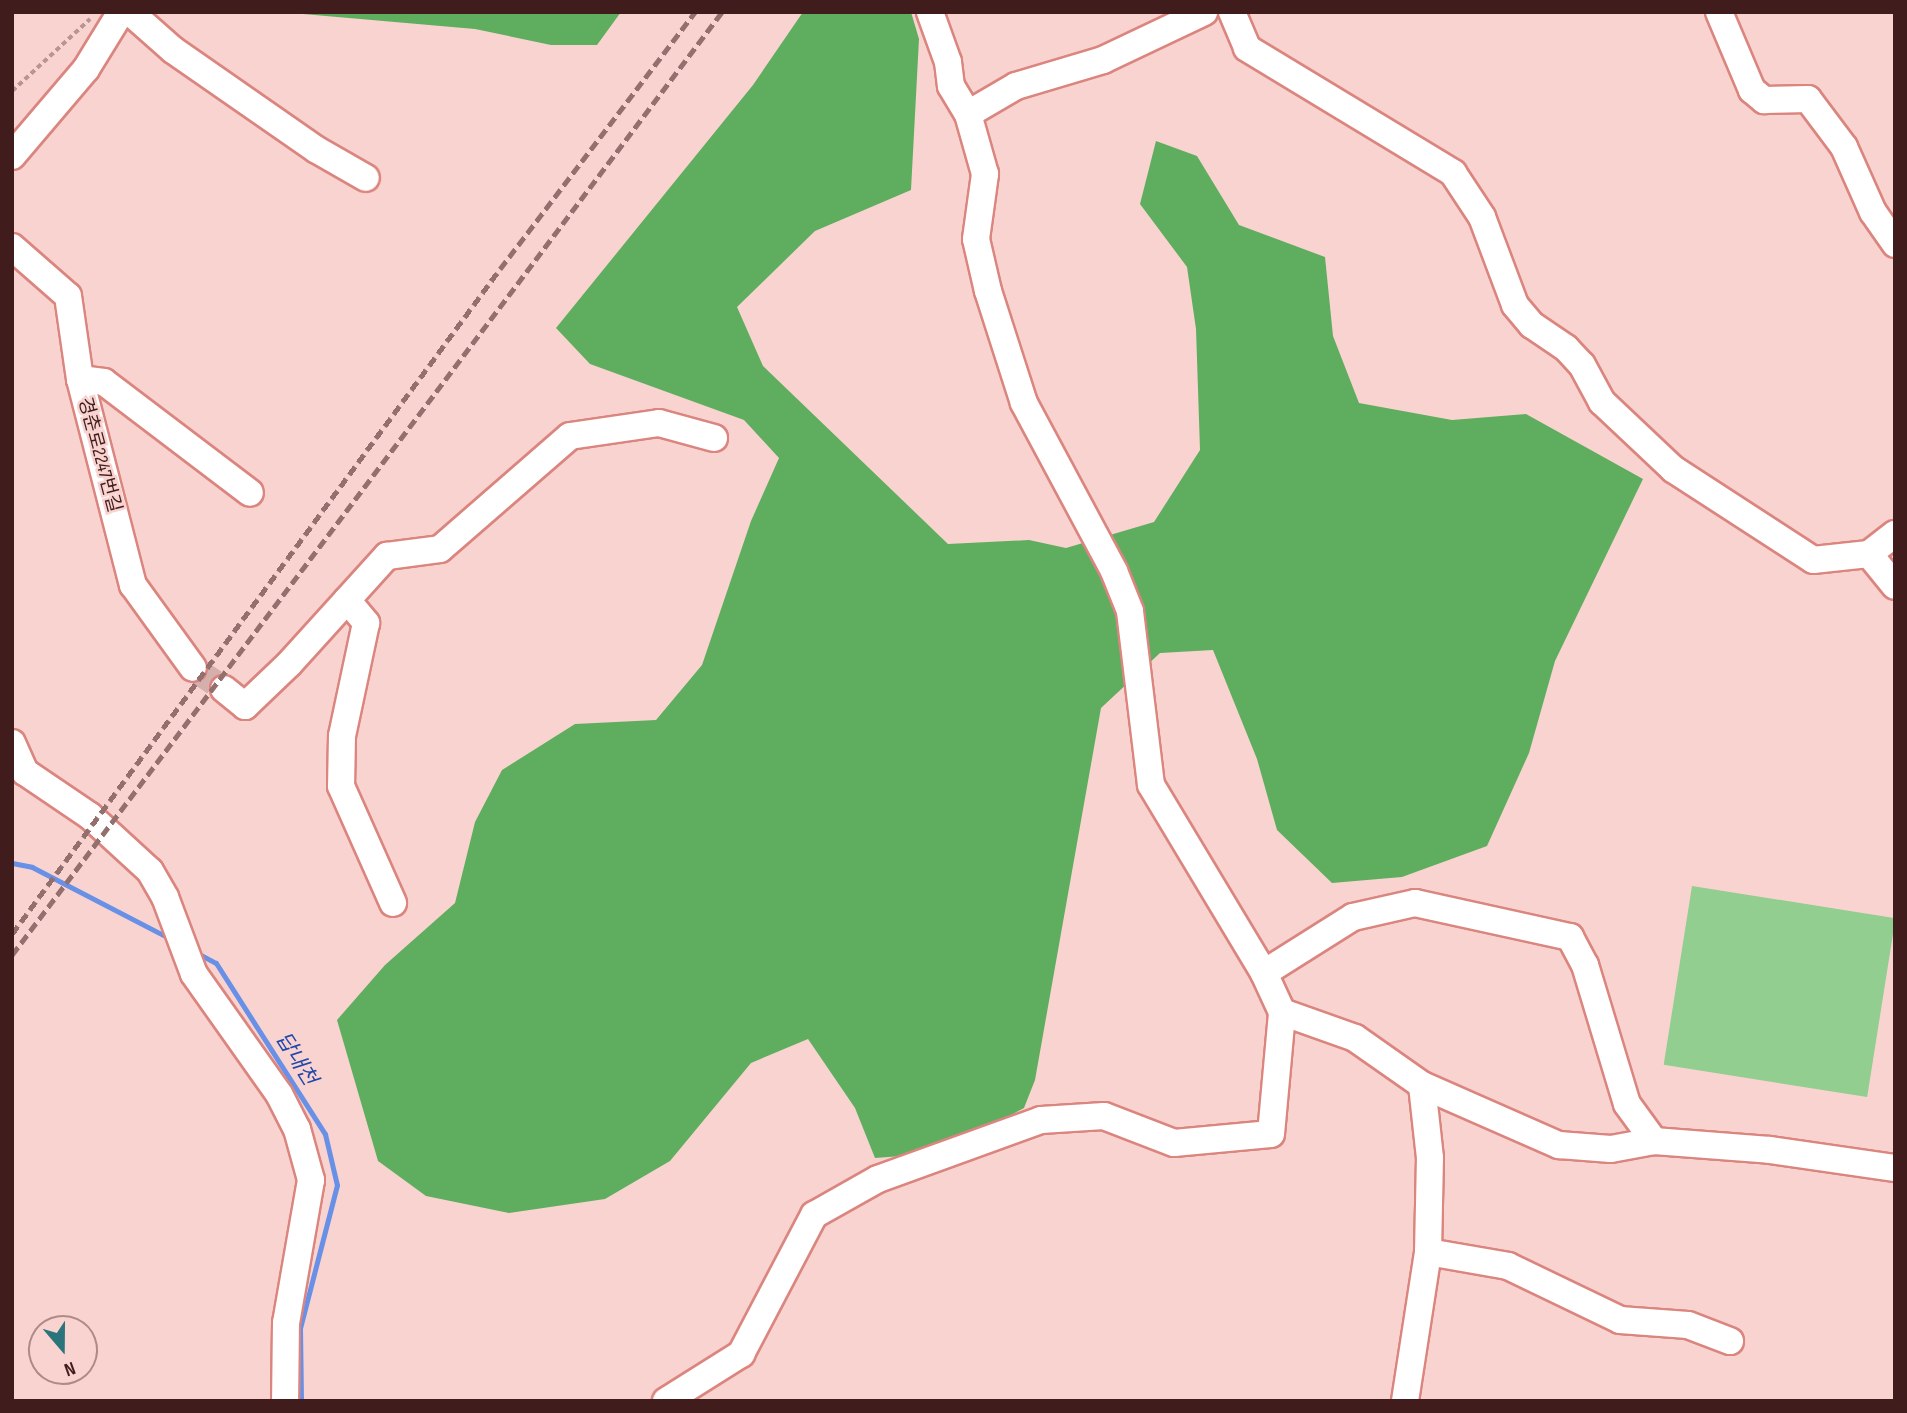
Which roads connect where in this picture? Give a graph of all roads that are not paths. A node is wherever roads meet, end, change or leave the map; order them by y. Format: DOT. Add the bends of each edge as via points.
graph roads {
  1 [pos="121,12"];
  2 [pos="130,12"];
  3 [pos="930,12"];
  4 [pos="1203,12"];
  5 [pos="1232,12"];
  6 [pos="1719,12"];
  7 [pos="968,114"];
  8 [pos="12,156"];
  9 [pos="366,178"];
  10 [pos="1895,244"];
  11 [pos="12,247"];
  12 [pos="80,379"];
  13 [pos="714,438"];
  14 [pos="250,493"];
  15 [pos="1895,534"];
  16 [pos="1869,554"];
  17 [pos="1895,586"];
  18 [pos="347,600"];
  19 [pos="193,668"];
  20 [pos="224,689"];
  21 [pos="12,743"];
  22 [pos="393,903"];
  23 [pos="1264,973"];
  24 [pos="1282,1012"];
  25 [pos="1422,1085"];
  26 [pos="1654,1141"];
  27 [pos="1895,1168"];
  28 [pos="1428,1252"];
  29 [pos="1730,1341"];
  30 [pos="285,1401"];
  31 [pos="666,1401"];
  32 [pos="1405,1401"];
  1 -- 8 [label="street" via="86,69"];
  2 -- 9 [label="street" via="173,50 317,150"];
  3 -- 7 [label="street" via="948,62 951,86"];
  4 -- 7 [label="street" via="1103,60 1016,86"];
  5 -- 16 [label="street" via="1247,48 1453,173 1482,217 1516,305 1532,325 1566,348 1619,421 1673,469 1813,560"];
  6 -- 10 [label="street" via="1752,90 1764,100 1808,99 1844,147 1873,212"];
  7 -- 23 [label="street" via="985,174 976,239 988,291 1024,403 1114,571 1130,611 1151,785"];
  11 -- 12 [label="street, 경춘로2247번길" via="68,296"];
  12 -- 14 [label="street" via="103,382"];
  12 -- 19 [label="street, 경춘로2247번길" via="133,585"];
  13 -- 18 [label="street" via="659,423 570,436 440,549 387,556"];
  15 -- 16 [label="street"];
  16 -- 17 [label="street"];
  18 -- 20 [label="street" via="245,706"];
  18 -- 22 [label="street" via="366,623 342,736 341,786"];
  21 -- 30 [label="street" via="25,772 90,816 150,871 194,974 279,1094 297,1129 311,1180 286,1323"];
  23 -- 24 [label="street"];
  23 -- 26 [label="street" via="1353,917 1415,903 1570,937 1585,965 1627,1104"];
  24 -- 25 [label="street" via="1355,1038"];
  24 -- 31 [label="street" via="1271,1134 1174,1143 1104,1116 1041,1120 878,1179 814,1215 741,1354"];
  25 -- 26 [label="street" via="1559,1145 1611,1149"];
  25 -- 28 [label="street" via="1430,1158"];
  26 -- 27 [label="street" via="1770,1150"];
  28 -- 29 [label="street" via="1508,1266 1620,1320 1688,1325"];
  28 -- 32 [label="street"];
}
